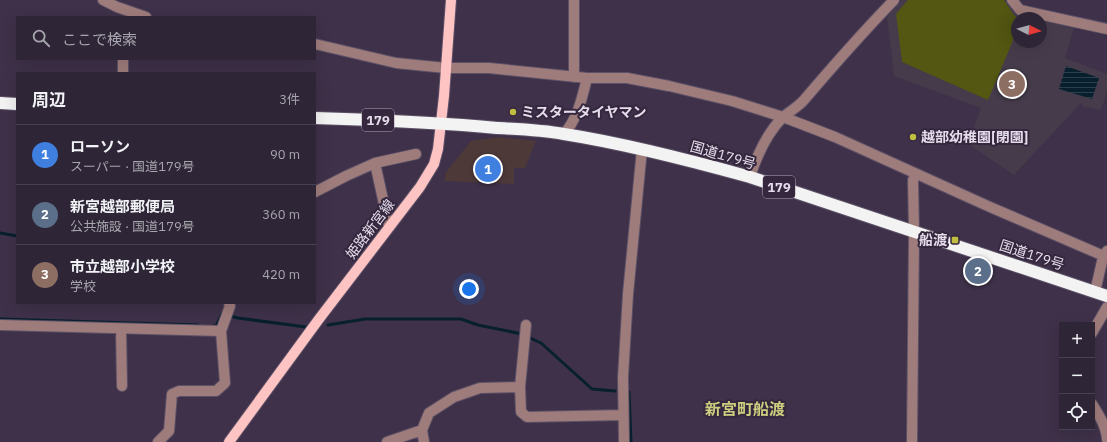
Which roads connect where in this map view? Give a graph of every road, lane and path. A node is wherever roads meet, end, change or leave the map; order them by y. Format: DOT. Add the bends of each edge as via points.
graph roads {
  1 [pos="103,0"];
  2 [pos="451,0"];
  3 [pos="574,0"];
  4 [pos="894,0"];
  5 [pos="1012,0"];
  6 [pos="117,8"];
  7 [pos="143,16"];
  8 [pos="1107,29"];
  9 [pos="316,44"];
  10 [pos="123,60"];
  11 [pos="446,68"];
  12 [pos="123,72"];
  13 [pos="574,77"];
  14 [pos="587,78"];
  15 [pos="0,103"];
  16 [pos="16,104"];
  17 [pos="783,117"];
  18 [pos="316,118"];
  19 [pos="440,123"];
  20 [pos="564,134"];
  21 [pos="642,149"];
  22 [pos="416,154"];
  23 [pos="375,163"];
  24 [pos="916,175"];
  25 [pos="750,177"];
  26 [pos="316,191"];
  27 [pos="389,226"];
  28 [pos="914,232"];
  29 [pos="1105,255"];
  30 [pos="1101,294"];
  31 [pos="230,304"];
  32 [pos="1107,307"];
  33 [pos="526,325"];
  34 [pos="0,326"];
  35 [pos="1095,328"];
  36 [pos="121,329"];
  37 [pos="221,331"];
  38 [pos="122,386"];
  39 [pos="520,387"];
  40 [pos="1095,408"];
  41 [pos="623,415"];
  42 [pos="422,430"];
  43 [pos="1107,439"];
  44 [pos="158,442"];
  45 [pos="228,442"];
  46 [pos="387,442"];
  47 [pos="424,442"];
  48 [pos="624,442"];
  49 [pos="912,442"];
  1 -- 6 [label="street"];
  2 -- 11 [label="main road, 姫路新宮線"];
  3 -- 13 [label="street"];
  4 -- 17 [label="street" via="800,104"];
  5 -- 8 [label="street" via="1020,10"];
  6 -- 7 [label="street"];
  9 -- 11 [label="street" via="396,63"];
  10 -- 12 [label="street"];
  11 -- 13 [label="street" via="489,68"];
  11 -- 19 [label="main road, 姫路新宮線"];
  13 -- 14 [label="street"];
  14 -- 17 [label="street" via="627,78 669,86 732,101"];
  14 -- 20 [label="street" via="578,110 571,126"];
  15 -- 16 [label="highway"];
  17 -- 24 [label="street" via="835,137"];
  17 -- 25 [label="street" via="763,143"];
  18 -- 19 [label="highway, 国道179号 / 179"];
  19 -- 20 [label="highway, 国道179号 / 179"];
  19 -- 27 [label="main road, 姫路新宮線" via="434,164 420,187"];
  20 -- 21 [label="highway, 国道179号 / 179"];
  21 -- 25 [label="highway, 国道179号 / 179"];
  21 -- 41 [label="street" via="628,294"];
  22 -- 23 [label="street"];
  23 -- 26 [label="street"];
  23 -- 27 [label="street"];
  24 -- 28 [label="street" via="913,180"];
  24 -- 29 [label="street"];
  25 -- 28 [label="highway, 国道179号 / 179"];
  27 -- 45 [label="main road, 姫路新宮線"];
  28 -- 30 [label="highway, 国道179号 / 179"];
  28 -- 49 [label="street"];
  29 -- 30 [label="street"];
  31 -- 37 [label="street"];
  32 -- 35 [label="street"];
  33 -- 39 [label="street"];
  34 -- 36 [label="street"];
  36 -- 37 [label="street"];
  36 -- 38 [label="street"];
  37 -- 44 [label="street" via="225,383 216,391 172,394 169,430"];
  39 -- 41 [label="street" via="521,412 527,417"];
  39 -- 42 [label="street" via="480,388 454,397 429,413"];
  40 -- 43 [label="street"];
  41 -- 48 [label="street"];
  42 -- 46 [label="street"];
  42 -- 47 [label="street"];
}
